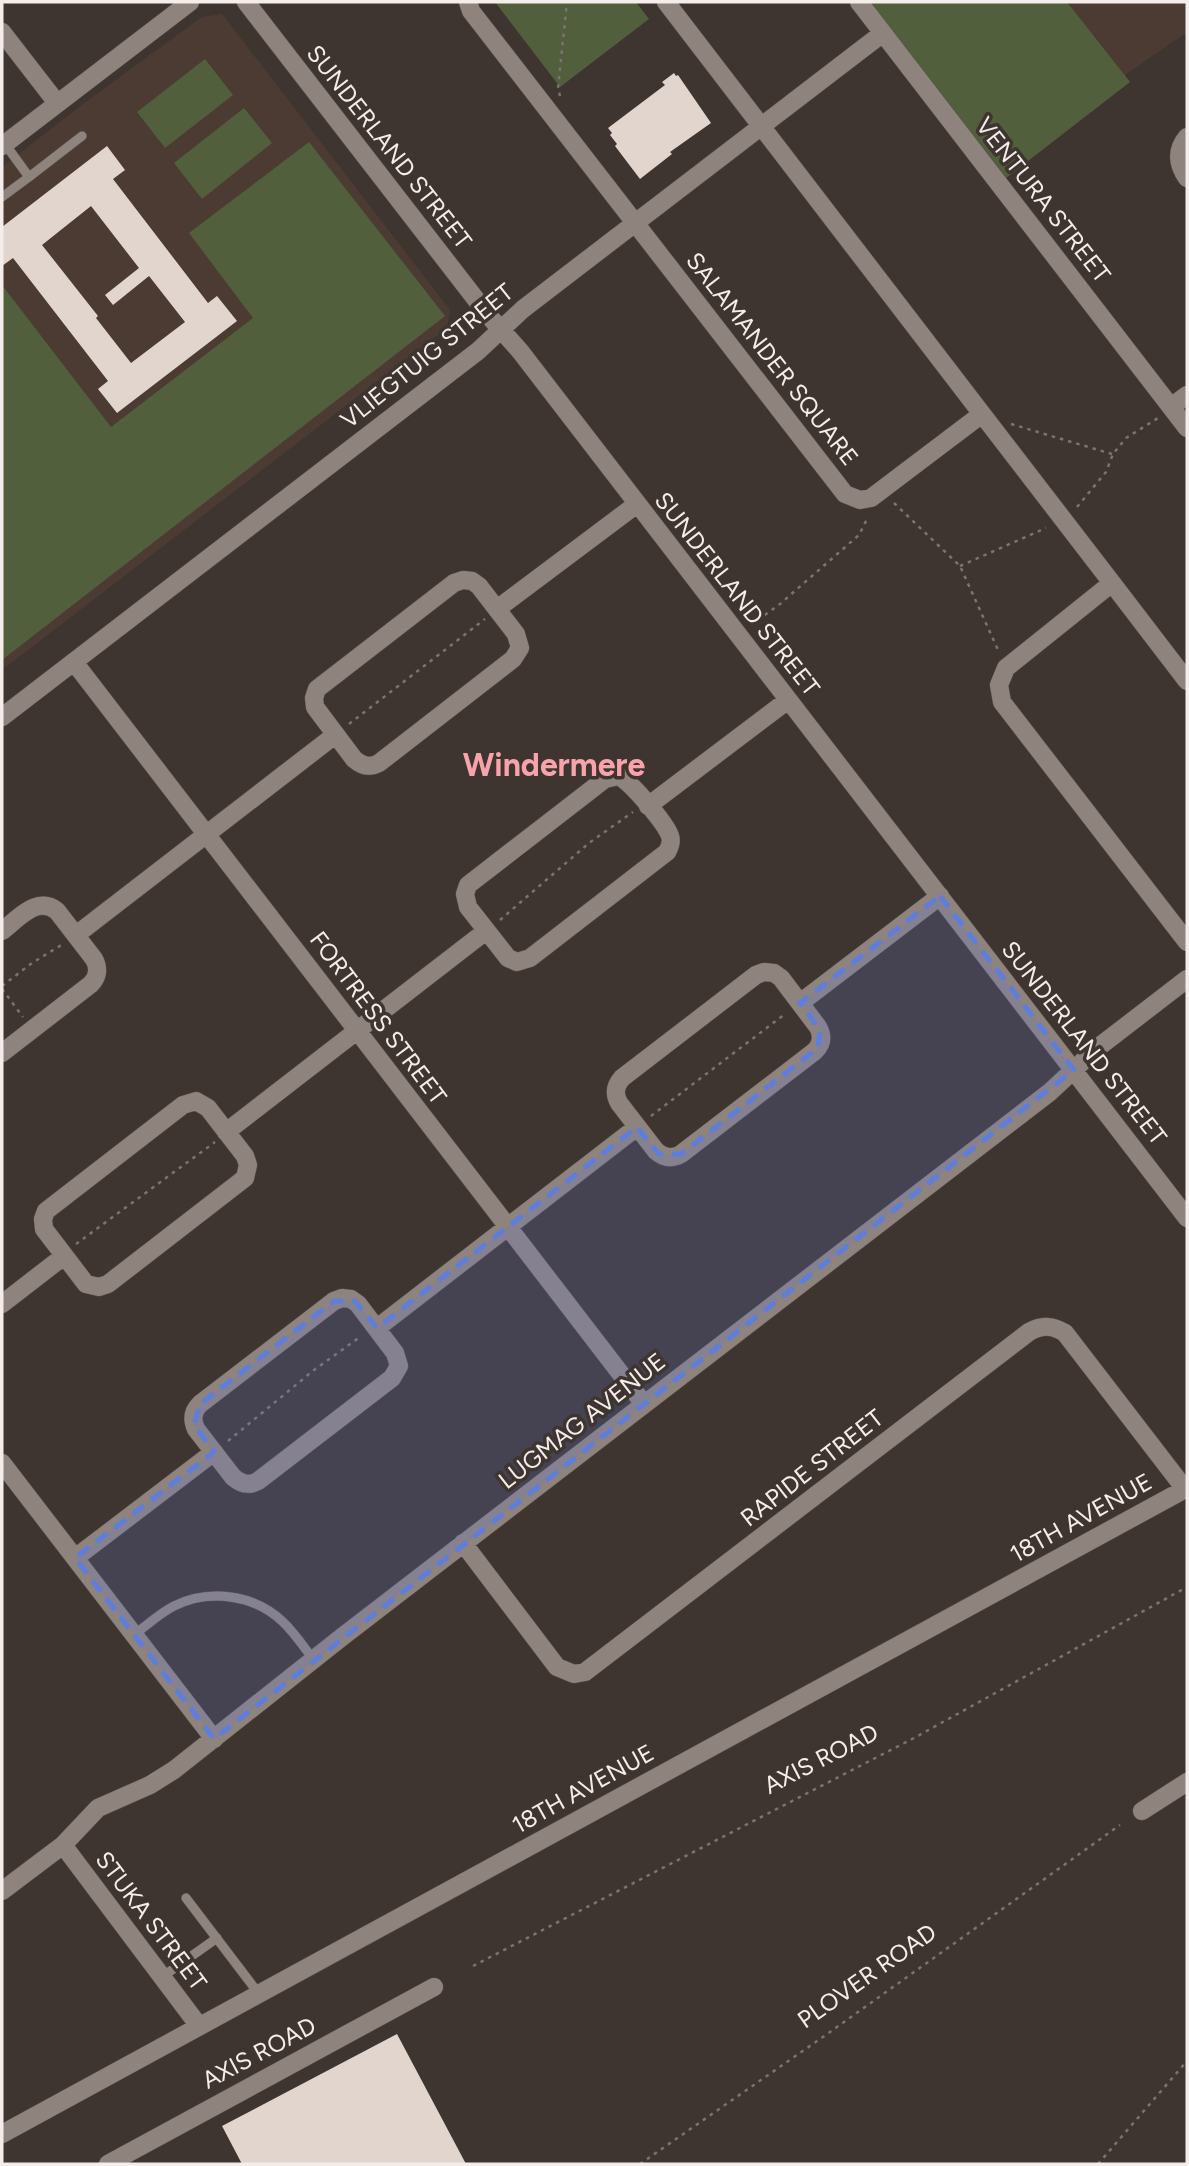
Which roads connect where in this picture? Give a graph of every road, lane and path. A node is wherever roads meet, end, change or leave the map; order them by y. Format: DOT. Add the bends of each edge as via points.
graph roads {
  1 [pos="190,2"];
  2 [pos="246,2"];
  3 [pos="468,2"];
  4 [pos="567,2"];
  5 [pos="666,2"];
  6 [pos="859,2"];
  7 [pos="2,32"];
  8 [pos="883,33"];
  9 [pos="560,101"];
  10 [pos="57,103"];
  11 [pos="761,127"];
  12 [pos="82,136"];
  13 [pos="1187,137"];
  14 [pos="3,145"];
  15 [pos="29,177"];
  16 [pos="1187,178"];
  17 [pos="2,197"];
  18 [pos="635,223"];
  19 [pos="501,330"];
  20 [pos="1187,395"];
  21 [pos="1171,407"];
  22 [pos="982,414"];
  23 [pos="1009,424"];
  24 [pos="1187,428"];
  25 [pos="1113,454"];
  26 [pos="881,492"];
  27 [pos="637,504"];
  28 [pos="1064,520"];
  29 [pos="960,566"];
  30 [pos="1112,583"];
  31 [pos="497,609"];
  32 [pos="738,635"];
  33 [pos="74,662"];
  34 [pos="1006,668"];
  35 [pos="1187,681"];
  36 [pos="788,700"];
  37 [pos="2,717"];
  38 [pos="335,735"];
  39 [pos="649,806"];
  40 [pos="206,834"];
  41 [pos="940,896"];
  42 [pos="2,931"];
  43 [pos="486,931"];
  44 [pos="76,935"];
  45 [pos="1187,942"];
  46 [pos="1187,979"];
  47 [pos="2,987"];
  48 [pos="800,1003"];
  49 [pos="32,1030"];
  50 [pos="357,1031"];
  51 [pos="2,1053"];
  52 [pos="1074,1070"];
  53 [pos="637,1127"];
  54 [pos="226,1132"];
  55 [pos="1187,1218"];
  56 [pos="508,1227"];
  57 [pos="64,1256"];
  58 [pos="2,1304"];
  59 [pos="377,1328"];
  60 [pos="644,1404"];
  61 [pos="214,1452"];
  62 [pos="2,1463"];
  63 [pos="1186,1489"];
  64 [pos="463,1543"];
  65 [pos="75,1558"];
  66 [pos="1187,1587"];
  67 [pos="134,1635"];
  68 [pos="313,1659"];
  69 [pos="214,1739"];
  70 [pos="1187,1782"];
  71 [pos="1142,1811"];
  72 [pos="1120,1825"];
  73 [pos="63,1845"];
  74 [pos="2,1891"];
  75 [pos="186,1898"];
  76 [pos="217,1938"];
  77 [pos="473,1966"];
  78 [pos="162,1977"];
  79 [pos="434,1987"];
  80 [pos="259,1994"];
  81 [pos="200,2026"];
  82 [pos="1187,2061"];
  83 [pos="2,2134"];
  84 [pos="108,2164"];
  85 [pos="639,2164"];
  86 [pos="1098,2164"];
  1 -- 10 [label="street"];
  2 -- 19 [label="street, SUNDERLAND STREET"];
  3 -- 18 [label="street, SALAMANDER SQUARE"];
  4 -- 9 [label="path"];
  5 -- 11 [label="street"];
  6 -- 8 [label="street, VENTURA STREET"];
  7 -- 10 [label="street"];
  8 -- 11 [label="street, VLIEGTUIG STREET"];
  8 -- 21 [label="street, VENTURA STREET"];
  10 -- 14 [label="street"];
  11 -- 18 [label="street, VLIEGTUIG STREET"];
  11 -- 22 [label="street"];
  12 -- 15 [label="lane"];
  13 -- 16 [label="street" via="1178,156"];
  14 -- 15 [label="lane"];
  15 -- 17 [label="lane"];
  18 -- 19 [label="street, VLIEGTUIG STREET"];
  18 -- 26 [label="street, SALAMANDER SQUARE" via="845,494 860,500"];
  19 -- 27 [label="street, SUNDERLAND STREET"];
  19 -- 33 [label="street, VLIEGTUIG STREET"];
  20 -- 21 [label="street"];
  21 -- 24 [label="street, VENTURA STREET"];
  21 -- 25 [label="path" via="1126,438"];
  22 -- 26 [label="street"];
  22 -- 28 [label="street"];
  23 -- 25 [label="path"];
  25 -- 28 [label="path" via="1106,472"];
  26 -- 29 [label="path"];
  26 -- 32 [label="path" via="859,535"];
  27 -- 31 [label="street"];
  27 -- 32 [label="street, SUNDERLAND STREET"];
  28 -- 29 [label="path"];
  28 -- 30 [label="street"];
  29 -- 34 [label="path"];
  30 -- 34 [label="street"];
  30 -- 35 [label="street"];
  31 -- 38 [label="path"];
  31 -- 38 [label="street" via="476,583 458,581 320,686 315,707"];
  31 -- 38 [label="street" via="520,643 516,656 503,667 375,765 358,762"];
  32 -- 36 [label="street, SUNDERLAND STREET"];
  33 -- 37 [label="street, VLIEGTUIG STREET"];
  33 -- 40 [label="street, FORTRESS STREET"];
  34 -- 45 [label="street" via="999,685 1002,702"];
  36 -- 39 [label="street"];
  36 -- 41 [label="street, SUNDERLAND STREET"];
  38 -- 40 [label="street"];
  39 -- 43 [label="path" via="589,843"];
  39 -- 43 [label="street" via="627,779 609,777 502,858 471,882 465,894 468,907"];
  39 -- 43 [label="street" via="669,835 667,852 561,935 517,962 505,955"];
  40 -- 44 [label="street"];
  40 -- 50 [label="street, FORTRESS STREET"];
  41 -- 48 [label="street"];
  41 -- 52 [label="street, SUNDERLAND STREET"];
  42 -- 44 [label="street" via="32,908 46,904"];
  43 -- 50 [label="street"];
  44 -- 47 [label="path"];
  44 -- 49 [label="street" via="96,963 96,977"];
  46 -- 52 [label="street, LUGMAG AVENUE"];
  47 -- 49 [label="path"];
  48 -- 53 [label="path"];
  48 -- 53 [label="street" via="820,1030 818,1048 681,1154 672,1158 659,1154"];
  48 -- 53 [label="street" via="778,975 756,975 619,1081 617,1099"];
  49 -- 51 [label="street"];
  50 -- 54 [label="street"];
  50 -- 56 [label="street, FORTRESS STREET"];
  52 -- 55 [label="street, SUNDERLAND STREET"];
  52 -- 60 [label="street, LUGMAG AVENUE"];
  53 -- 56 [label="street"];
  54 -- 57 [label="path"];
  54 -- 57 [label="street" via="205,1105 196,1101 187,1102 162,1120 46,1211 44,1229"];
  54 -- 57 [label="street" via="247,1160 245,1178 118,1276 104,1286 90,1286"];
  56 -- 59 [label="street"];
  56 -- 60 [label="street, FORTRESS STREET"];
  57 -- 58 [label="street"];
  59 -- 61 [label="path" via="314,1370"];
  59 -- 61 [label="street" via="355,1301 334,1301 197,1408 194,1425"];
  59 -- 61 [label="street" via="398,1357 396,1374 258,1480 250,1484 237,1480"];
  60 -- 64 [label="street, LUGMAG AVENUE"];
  61 -- 65 [label="street"];
  62 -- 65 [label="street"];
  63 -- 64 [label="street, RAPIDE STREET" via="1065,1333 1042,1326 585,1672 568,1673 557,1667"];
  63 -- 80 [label="street, 18TH AVENUE"];
  64 -- 68 [label="street, LUGMAG AVENUE"];
  65 -- 67 [label="street"];
  66 -- 77 [label="path, AXIS ROAD" via="914,1738"];
  67 -- 68 [label="lane" via="184,1602 224,1596 268,1611 292,1631"];
  67 -- 69 [label="street"];
  68 -- 69 [label="street, LUGMAG AVENUE"];
  69 -- 73 [label="street, LUGMAG AVENUE" via="150,1785 98,1808"];
  70 -- 71 [label="street"];
  72 -- 85 [label="path, PLOVER ROAD"];
  73 -- 74 [label="street, LUGMAG AVENUE"];
  73 -- 78 [label="street, STUKA STREET"];
  75 -- 76 [label="lane"];
  76 -- 78 [label="lane"];
  76 -- 80 [label="lane"];
  78 -- 81 [label="street, STUKA STREET"];
  79 -- 84 [label="street, AXIS ROAD"];
  80 -- 81 [label="street, 18TH AVENUE"];
  81 -- 83 [label="street, 18TH AVENUE"];
  82 -- 86 [label="path"];
}
